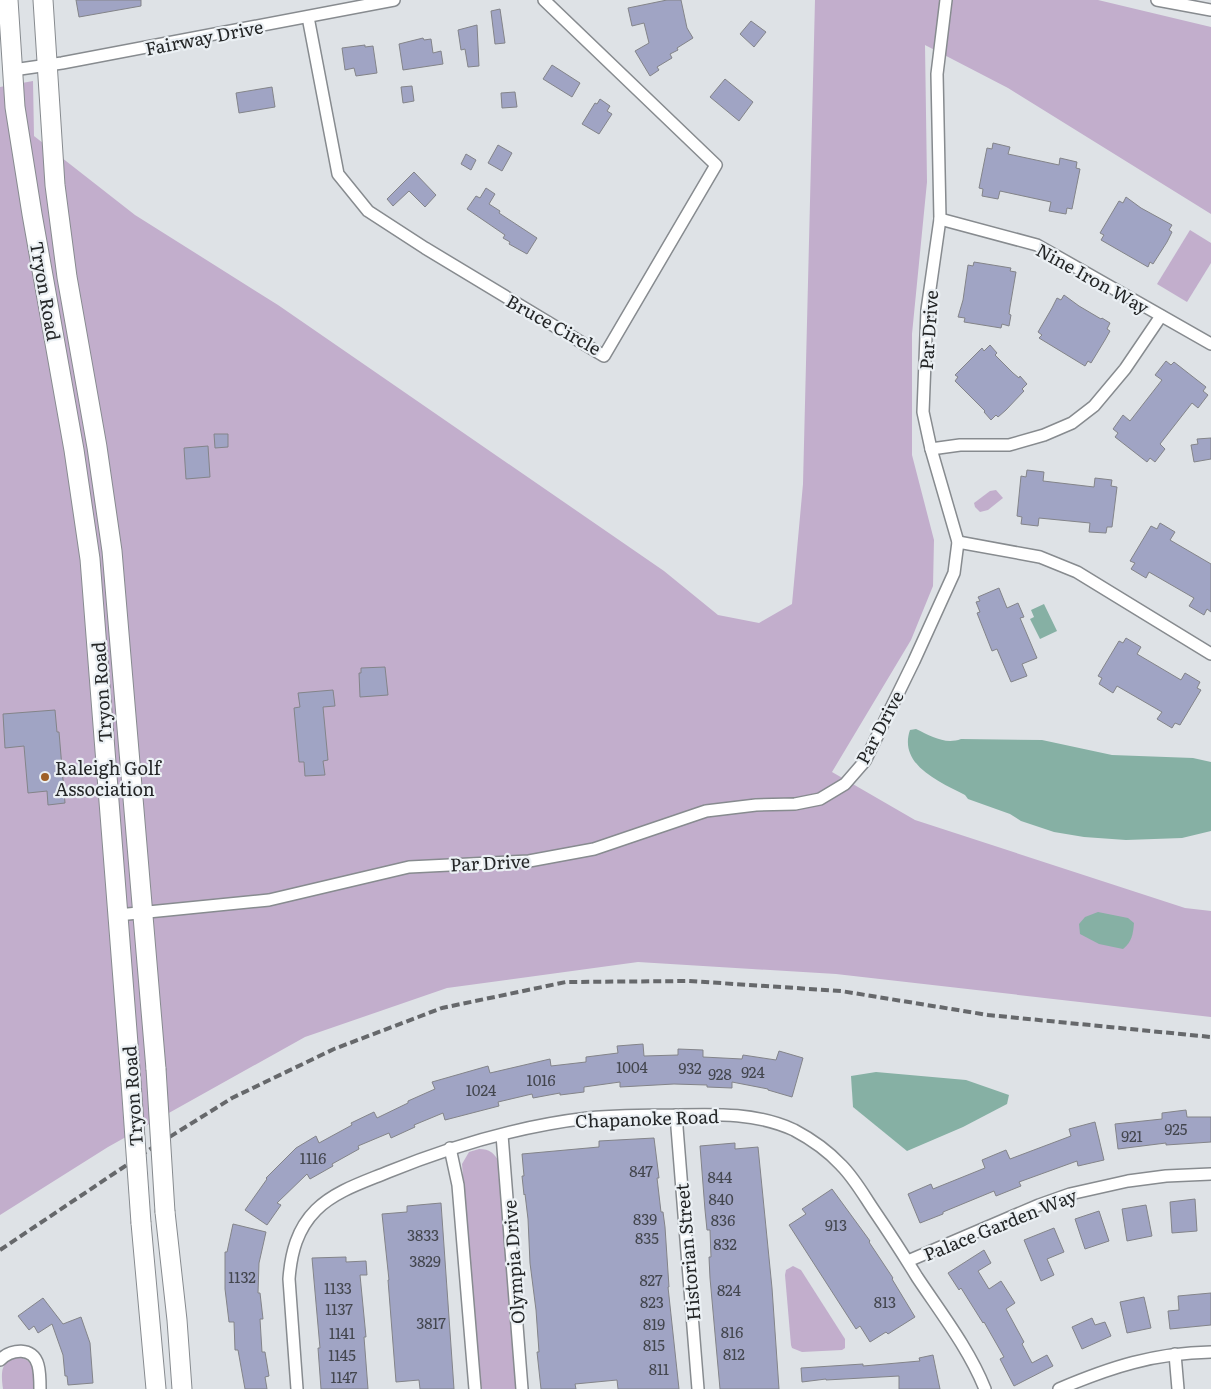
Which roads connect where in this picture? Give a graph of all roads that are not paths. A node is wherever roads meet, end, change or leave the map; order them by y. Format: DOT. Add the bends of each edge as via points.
graph roads {
  1 [pos="8,0"];
  2 [pos="42,0"];
  3 [pos="394,0"];
  4 [pos="544,0"];
  5 [pos="946,0"];
  6 [pos="1157,0"];
  7 [pos="1211,10"];
  8 [pos="308,17"];
  9 [pos="47,65"];
  10 [pos="13,70"];
  11 [pos="940,219"];
  12 [pos="1161,316"];
  13 [pos="1211,344"];
  14 [pos="931,449"];
  15 [pos="958,542"];
  16 [pos="1211,654"];
  17 [pos="142,912"];
  18 [pos="118,915"];
  19 [pos="676,1115"];
  20 [pos="502,1135"];
  21 [pos="450,1148"];
  22 [pos="1211,1174"];
  23 [pos="908,1261"];
  24 [pos="1211,1352"];
  25 [pos="1175,1354"];
  26 [pos="0,1360"];
  27 [pos="40,1389"];
  28 [pos="156,1389"];
  29 [pos="182,1389"];
  30 [pos="297,1389"];
  31 [pos="475,1389"];
  32 [pos="522,1389"];
  33 [pos="698,1389"];
  34 [pos="985,1389"];
  35 [pos="1059,1389"];
  36 [pos="1178,1389"];
  1 -- 10 [label="main road, Tryon Road"];
  2 -- 9 [label="main road, Tryon Road"];
  3 -- 8 [label="street, Fairway Drive"];
  4 -- 8 [label="street, Bruce Circle" via="716,165 604,356 368,211 338,174"];
  5 -- 11 [label="street, Par Drive" via="937,74"];
  6 -- 7 [label="street"];
  8 -- 9 [label="street, Fairway Drive"];
  9 -- 10 [label="street, Fairway Drive"];
  9 -- 17 [label="main road, Tryon Road" via="54,185 113,559"];
  10 -- 18 [label="main road, Tryon Road" via="26,179 90,559"];
  11 -- 12 [label="street, Nine Iron Way" via="1037,244"];
  11 -- 14 [label="street, Par Drive" via="927,310 923,412"];
  12 -- 13 [label="street, Nine Iron Way"];
  12 -- 14 [label="street" via="1125,369 1094,406 1072,423 1009,445 960,445"];
  14 -- 15 [label="street, Par Drive"];
  15 -- 16 [label="street" via="1040,557 1077,572"];
  15 -- 17 [label="street, Par Drive" via="954,572 865,761 845,784 820,799 706,811 594,850 529,861 409,867 268,900"];
  17 -- 18 [label="street, Par Drive"];
  17 -- 29 [label="main road, Tryon Road, bridge"];
  18 -- 28 [label="main road, Tryon Road, bridge"];
  19 -- 20 [label="street, Chapanoke Road" via="587,1118"];
  19 -- 23 [label="street, Chapanoke Road" via="714,1114 759,1119 810,1139 842,1166"];
  19 -- 33 [label="street, Historian Street"];
  20 -- 21 [label="street, Chapanoke Road"];
  20 -- 32 [label="street, Olympia Drive"];
  21 -- 30 [label="street, Chapanoke Road" via="335,1196 316,1210 300,1230 289,1279"];
  21 -- 31 [label="street" via="458,1185"];
  22 -- 23 [label="street, Palace Garden Way" via="1156,1177 1070,1194"];
  23 -- 34 [label="street, Chapanoke Road"];
  24 -- 25 [label="street"];
  25 -- 35 [label="street" via="1108,1369"];
  25 -- 36 [label="street"];
  26 -- 27 [label="street" via="19,1350 28,1352 38,1364"];
}
